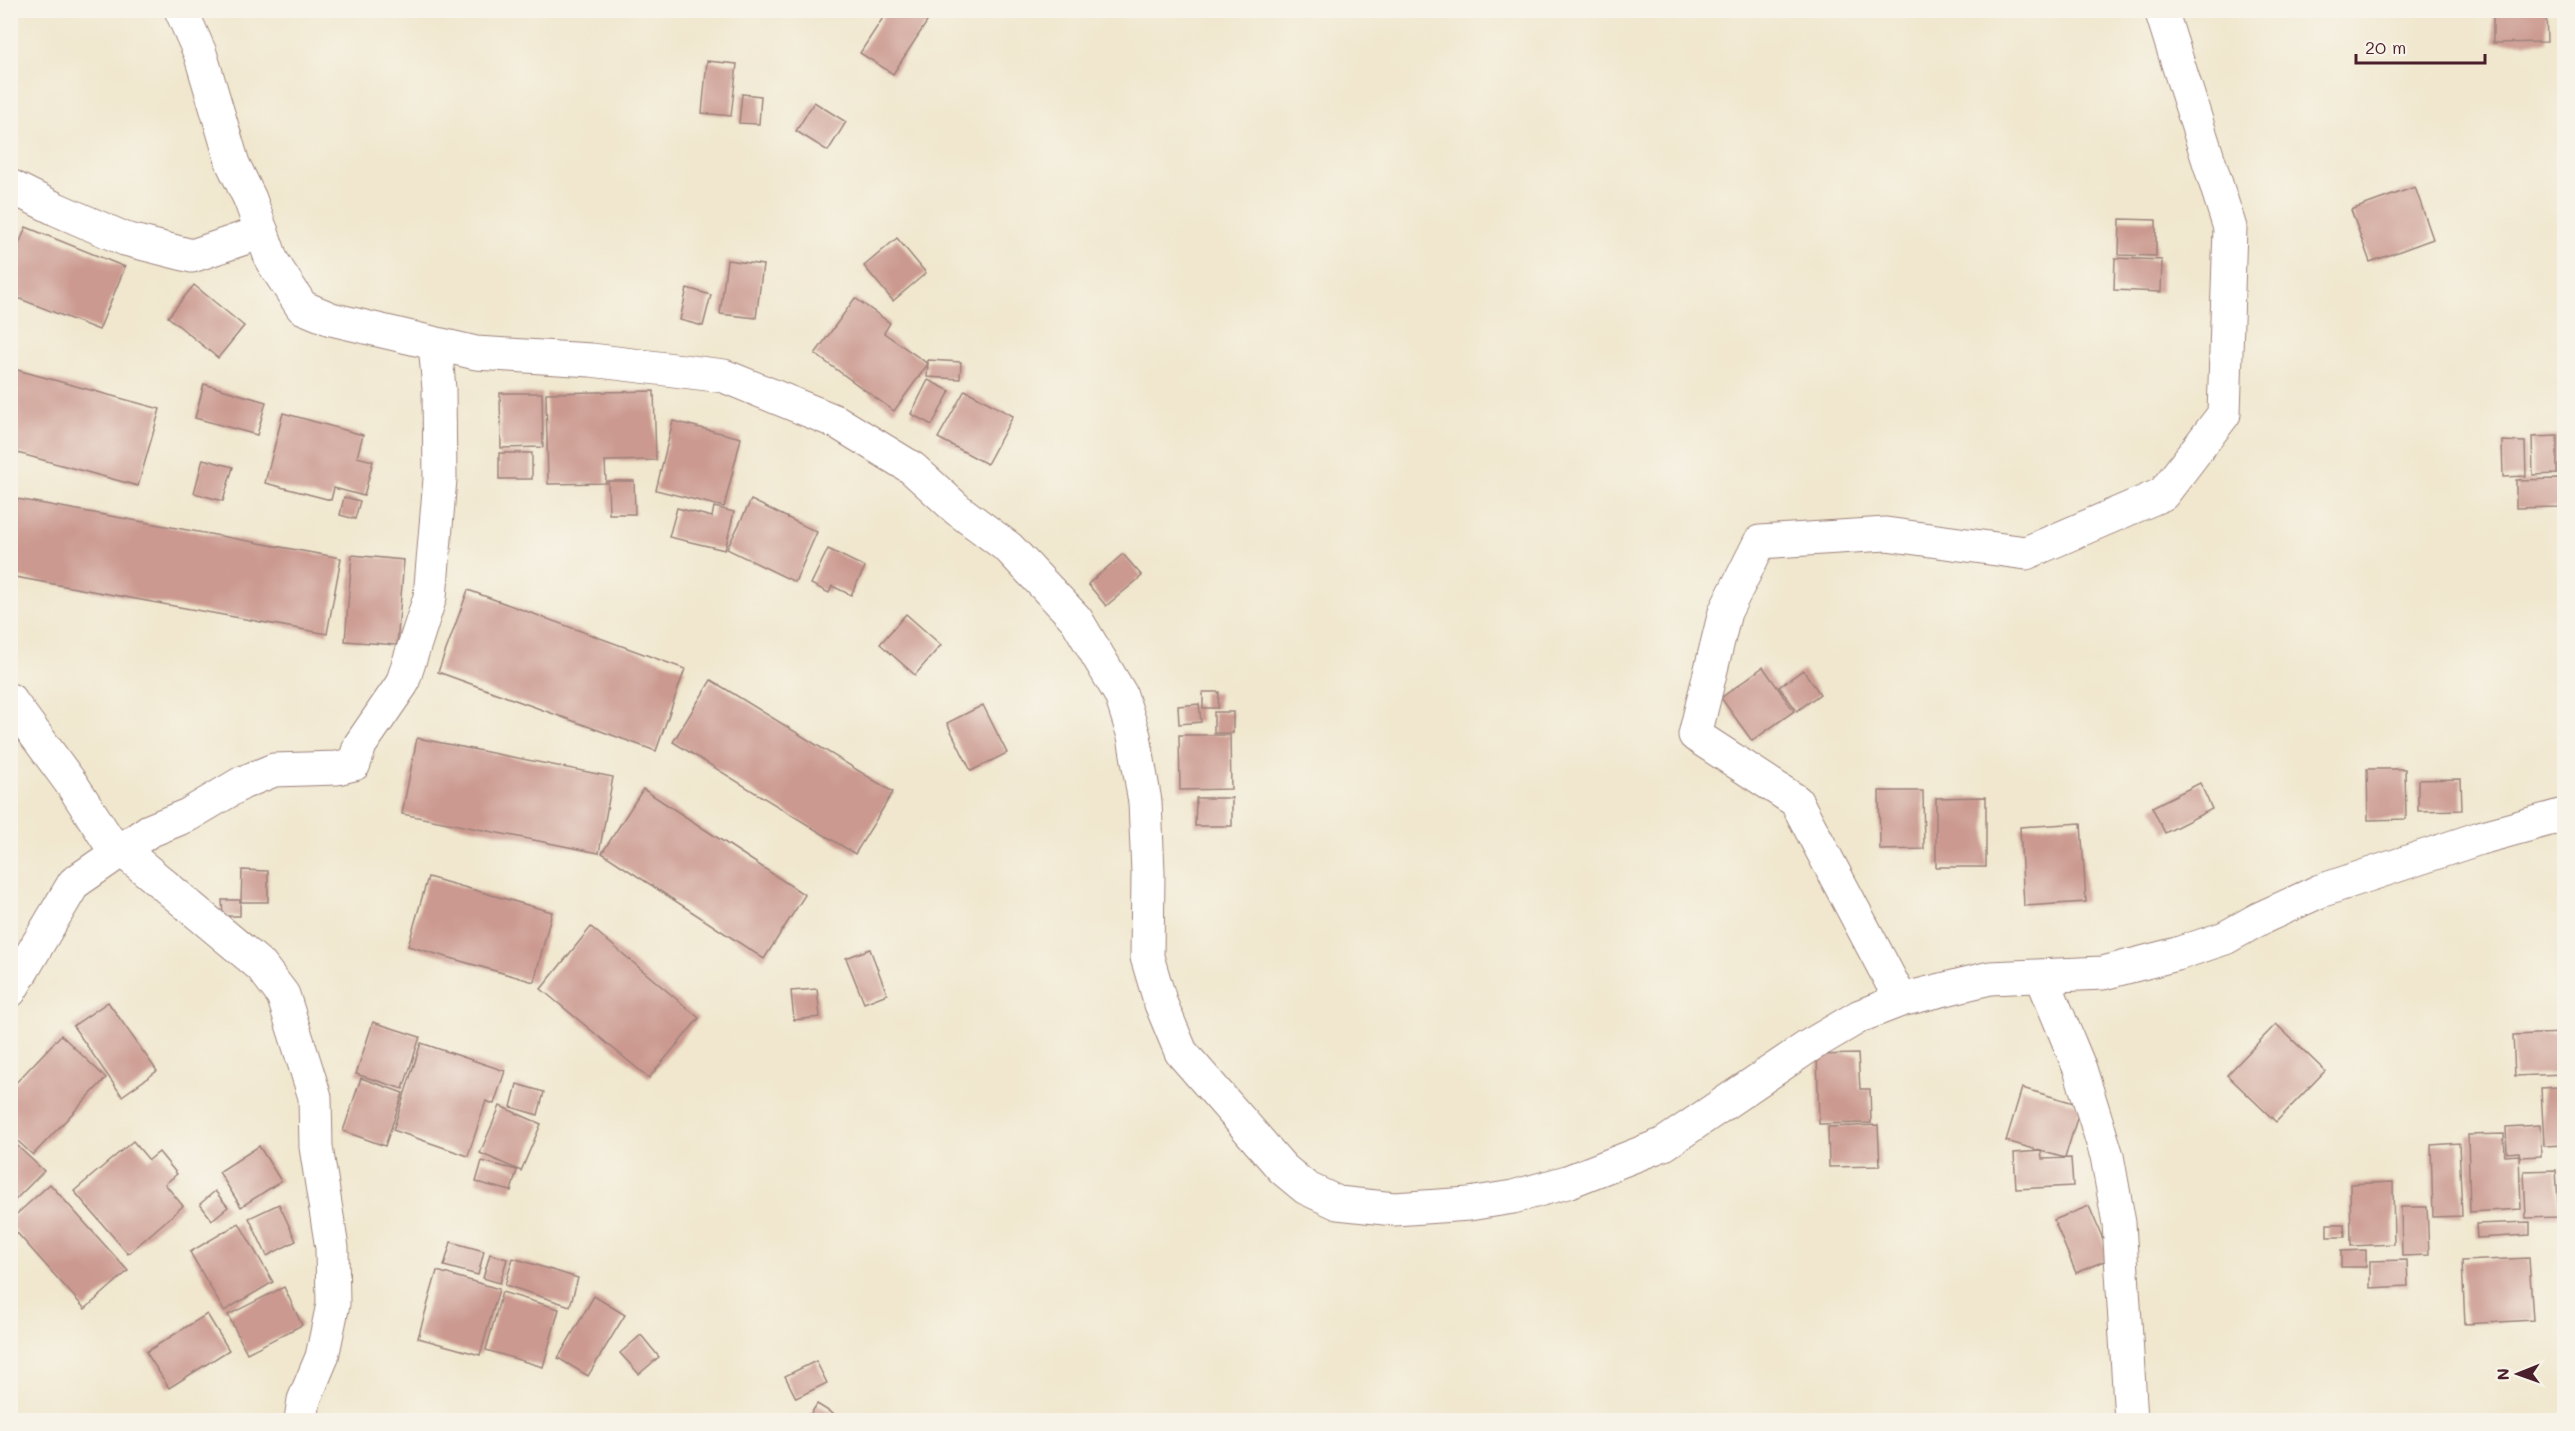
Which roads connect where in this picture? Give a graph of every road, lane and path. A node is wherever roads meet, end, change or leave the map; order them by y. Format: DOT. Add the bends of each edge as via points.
graph roads {
  1 [pos="181,10"];
  2 [pos="2161,10"];
  3 [pos="10,186"];
  4 [pos="262,232"];
  5 [pos="435,344"];
  6 [pos="10,700"];
  7 [pos="2565,815"];
  8 [pos="122,850"];
  9 [pos="2042,977"];
  10 [pos="10,991"];
  11 [pos="1901,999"];
  12 [pos="301,1420"];
  13 [pos="2131,1420"];
  1 -- 4 [label="street" via="200,53 233,164"];
  2 -- 11 [label="street" via="2230,228 2223,414 2163,494 2026,553 1886,534 1760,542 1725,612 1695,735 1796,801"];
  3 -- 4 [label="street" via="125,239 192,256"];
  4 -- 5 [label="street" via="272,261 302,307 331,319"];
  5 -- 8 [label="street" via="440,479 430,597 402,684 360,745 354,764 274,770 149,831"];
  5 -- 11 [label="street" via="476,353 591,360 724,376 837,422 912,468 958,510 1009,548 1076,619 1121,695 1134,736 1145,802 1147,957 1181,1053 1283,1169 1306,1188 1338,1203 1394,1209 1469,1204 1567,1182 1664,1144 1809,1046 1860,1016"];
  6 -- 8 [label="street" via="108,840"];
  7 -- 9 [label="street" via="2469,841 2320,891 2225,938 2177,954 2103,973"];
  8 -- 10 [label="street" via="74,883"];
  8 -- 12 [label="street" via="261,966 283,994 310,1078 332,1248 333,1304 322,1357 304,1400"];
  9 -- 11 [label="street" via="1990,978"];
  9 -- 13 [label="street" via="2080,1069 2107,1156 2119,1223"];
}
